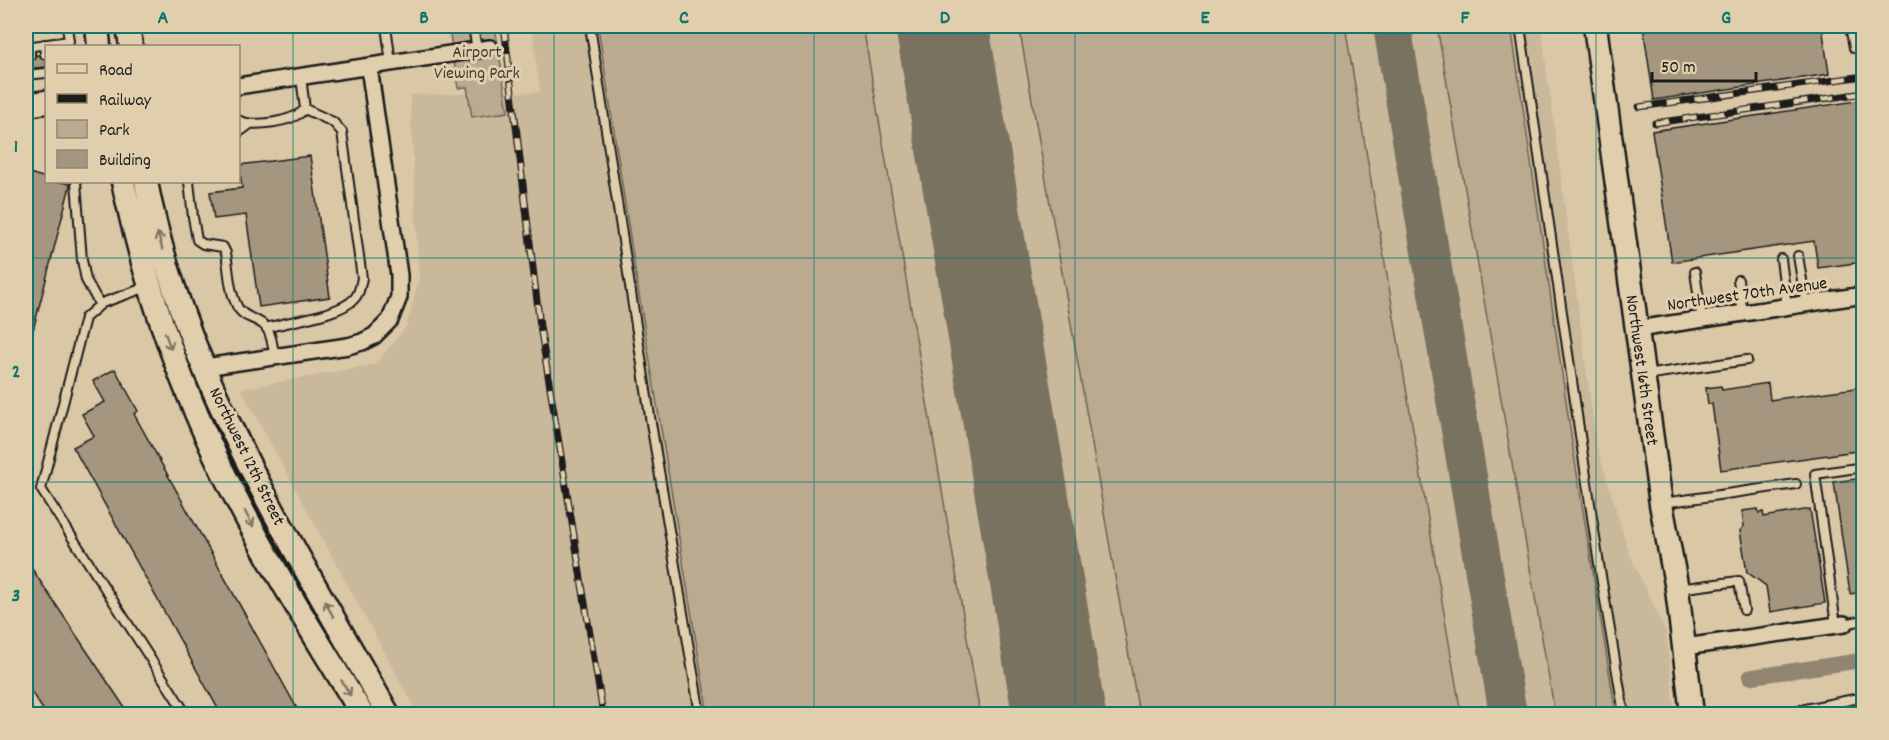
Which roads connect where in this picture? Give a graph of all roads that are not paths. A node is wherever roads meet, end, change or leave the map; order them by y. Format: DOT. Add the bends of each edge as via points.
graph roads {
  1 [pos="67,26"];
  2 [pos="96,26"];
  3 [pos="128,26"];
  4 [pos="386,26"];
  5 [pos="473,26"];
  6 [pos="590,26"];
  7 [pos="1520,26"];
  8 [pos="1595,26"];
  9 [pos="1850,26"];
  10 [pos="44,44"];
  11 [pos="59,44"];
  12 [pos="99,45"];
  13 [pos="131,45"];
  14 [pos="28,47"];
  15 [pos="1854,48"];
  16 [pos="483,49"];
  17 [pos="45,54"];
  18 [pos="30,56"];
  19 [pos="391,63"];
  20 [pos="369,67"];
  21 [pos="302,77"];
  22 [pos="240,86"];
  23 [pos="45,102"];
  24 [pos="26,105"];
  25 [pos="305,109"];
  26 [pos="240,121"];
  27 [pos="249,125"];
  28 [pos="240,132"];
  29 [pos="76,183"];
  30 [pos="123,183"];
  31 [pos="146,183"];
  32 [pos="189,183"];
  33 [pos="1798,256"];
  34 [pos="1781,259"];
  35 [pos="1695,272"];
  36 [pos="1738,280"];
  37 [pos="161,282"];
  38 [pos="1863,295"];
  39 [pos="1806,304"];
  40 [pos="100,305"];
  41 [pos="1787,307"];
  42 [pos="1743,314"];
  43 [pos="1702,320"];
  44 [pos="266,328"];
  45 [pos="1637,329"];
  46 [pos="275,357"];
  47 [pos="1747,360"];
  48 [pos="205,366"];
  49 [pos="1644,375"];
  50 [pos="1863,467"];
  51 [pos="1796,484"];
  52 [pos="1661,504"];
  53 [pos="1677,589"];
  54 [pos="1744,610"];
  55 [pos="1863,620"];
  56 [pos="1840,624"];
  57 [pos="1685,647"];
  58 [pos="1863,697"];
  59 [pos="186,714"];
  60 [pos="362,714"];
  61 [pos="388,714"];
  62 [pos="700,714"];
  63 [pos="1624,714"];
  64 [pos="1692,714"];
  65 [pos="1781,714"];
  1 -- 11 [label="lane" via="69,41"];
  2 -- 12 [label="main road"];
  3 -- 13 [label="main road"];
  4 -- 19 [label="lane"];
  5 -- 16 [label="lane"];
  6 -- 62 [label="lane"];
  7 -- 63 [label="lane"];
  8 -- 45 [label="main road, Northwest 16th Street"];
  9 -- 15 [label="lane"];
  10 -- 11 [label="lane"];
  10 -- 14 [label="lane"];
  10 -- 17 [label="lane"];
  14 -- 18 [label="lane"];
  16 -- 19 [label="street"];
  19 -- 20 [label="street"];
  20 -- 21 [label="street"];
  20 -- 46 [label="street" via="399,297 384,328 362,342"];
  21 -- 22 [label="street"];
  21 -- 25 [label="lane"];
  23 -- 24 [label="main road"];
  25 -- 27 [label="lane" via="287,120"];
  25 -- 44 [label="lane" via="333,122 342,132 362,278 359,292 344,307"];
  26 -- 27 [label="lane"];
  27 -- 28 [label="lane"];
  29 -- 40 [label="lane" via="82,260 86,280"];
  30 -- 37 [label="main road, Northwest 12th Street"];
  37 -- 31 [label="main road, Northwest 12th Street, one-way"];
  32 -- 44 [label="lane" via="197,240 223,247 238,307"];
  33 -- 39 [label="lane"];
  34 -- 41 [label="lane"];
  35 -- 43 [label="lane"];
  36 -- 42 [label="lane"];
  37 -- 40 [label="lane"];
  37 -- 48 [label="main road, Northwest 12th Street"];
  37 -- 60 [label="main road, Northwest 12th Street, one-way" via="168,344 215,454 277,573"];
  38 -- 39 [label="street, Northwest 70th Avenue"];
  39 -- 41 [label="street, Northwest 70th Avenue"];
  40 -- 59 [label="lane" via="85,318 41,489"];
  41 -- 42 [label="street, Northwest 70th Avenue"];
  42 -- 43 [label="street, Northwest 70th Avenue"];
  43 -- 45 [label="street, Northwest 70th Avenue"];
  44 -- 46 [label="lane"];
  45 -- 49 [label="main road, Northwest 16th Street"];
  46 -- 48 [label="street"];
  47 -- 49 [label="lane"];
  61 -- 48 [label="main road, Northwest 12th Street, one-way" via="272,508 228,423"];
  49 -- 52 [label="main road, Northwest 16th Street"];
  50 -- 56 [label="lane" via="1815,474"];
  51 -- 52 [label="lane"];
  52 -- 53 [label="main road, Northwest 16th Street"];
  53 -- 54 [label="lane" via="1739,581"];
  53 -- 57 [label="main road, Northwest 16th Street"];
  55 -- 56 [label="lane"];
  56 -- 57 [label="street"];
  57 -- 64 [label="main road, Northwest 16th Street"];
  58 -- 65 [label="lane"];
}
